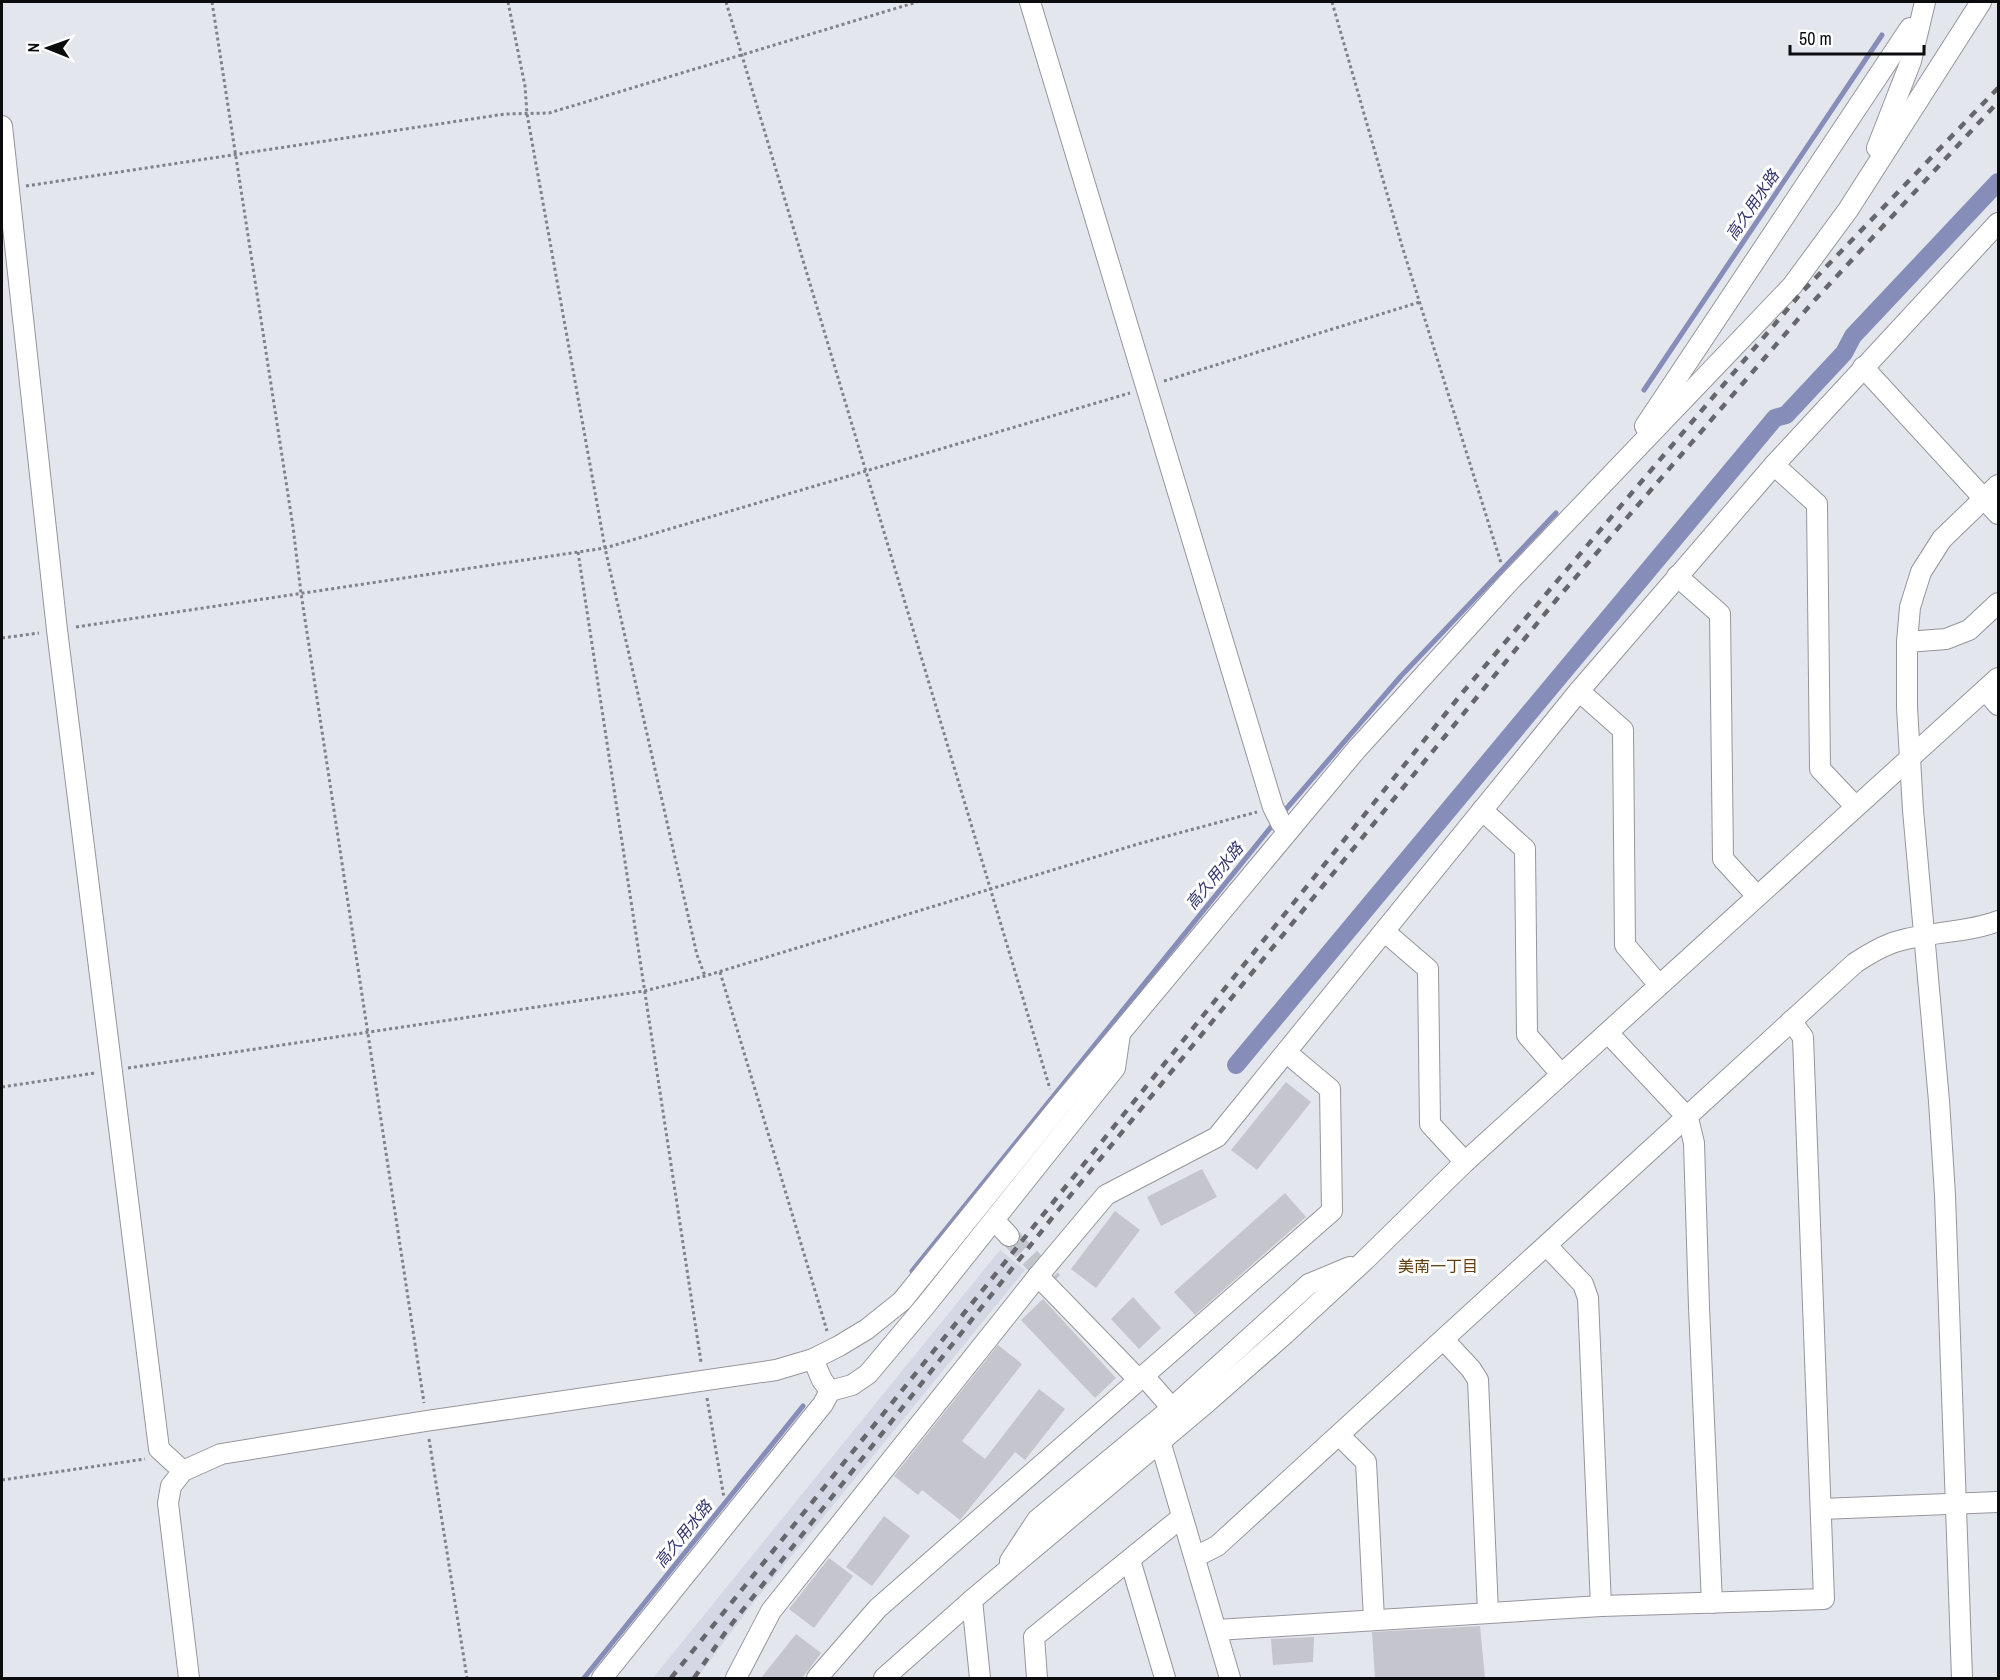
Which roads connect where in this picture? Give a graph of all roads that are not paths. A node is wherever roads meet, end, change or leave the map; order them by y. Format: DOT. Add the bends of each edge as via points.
graph roads {
  1 [pos="1030,2"];
  2 [pos="1925,2"];
  3 [pos="1981,2"];
  4 [pos="1910,28"];
  5 [pos="2,126"];
  6 [pos="1862,187"];
  7 [pos="1998,223"];
  8 [pos="1863,367"];
  9 [pos="1774,465"];
  10 [pos="1615,471"];
  11 [pos="1998,485"];
  12 [pos="1983,499"];
  13 [pos="1998,514"];
  14 [pos="1677,576"];
  15 [pos="1998,603"];
  16 [pos="1907,642"];
  17 [pos="1992,684"];
  18 [pos="1579,691"];
  19 [pos="1998,705"];
  20 [pos="1909,760"];
  21 [pos="1855,806"];
  22 [pos="1482,810"];
  23 [pos="1279,817"];
  24 [pos="1757,896"];
  25 [pos="1998,921"];
  26 [pos="1385,932"];
  27 [pos="1924,936"];
  28 [pos="1659,985"];
  29 [pos="1791,1021"];
  30 [pos="1608,1033"];
  31 [pos="1120,1034"];
  32 [pos="1287,1053"];
  33 [pos="1561,1074"];
  34 [pos="1688,1118"];
  35 [pos="1465,1162"];
  36 [pos="994,1220"];
  37 [pos="1009,1236"];
  38 [pos="1546,1246"];
  39 [pos="1364,1261"];
  40 [pos="1038,1276"];
  41 [pos="1444,1340"];
  42 [pos="813,1359"];
  43 [pos="1144,1381"];
  44 [pos="830,1391"];
  45 [pos="1172,1408"];
  46 [pos="1339,1435"];
  47 [pos="1160,1441"];
  48 [pos="183,1471"];
  49 [pos="1998,1502"];
  50 [pos="1954,1503"];
  51 [pos="1821,1509"];
  52 [pos="1182,1517"];
  53 [pos="1195,1557"];
  54 [pos="1130,1560"];
  55 [pos="996,1580"];
  56 [pos="972,1600"];
  57 [pos="1712,1603"];
  58 [pos="1601,1606"];
  59 [pos="1488,1612"];
  60 [pos="1374,1619"];
  61 [pos="1216,1630"];
  62 [pos="189,1678"];
  63 [pos="602,1678"];
  64 [pos="736,1678"];
  65 [pos="817,1678"];
  66 [pos="884,1678"];
  67 [pos="980,1678"];
  68 [pos="1037,1678"];
  69 [pos="1165,1678"];
  70 [pos="1230,1678"];
  71 [pos="1962,1678"];
  1 -- 23 [label="street"];
  2 -- 6 [label="street" via="1911,60"];
  3 -- 6 [label="street"];
  4 -- 10 [label="street"];
  5 -- 48 [label="street" via="57,630 159,1449"];
  6 -- 10 [label="street" via="1792,286"];
  7 -- 8 [label="street"];
  8 -- 9 [label="street"];
  8 -- 12 [label="street"];
  9 -- 14 [label="street"];
  9 -- 21 [label="street" via="1817,504 1820,769"];
  10 -- 23 [label="street" via="1356,750"];
  11 -- 12 [label="street"];
  12 -- 13 [label="street"];
  12 -- 16 [label="street" via="1942,539 1921,573 1910,607"];
  14 -- 18 [label="street"];
  14 -- 24 [label="street" via="1720,614 1723,859"];
  15 -- 16 [label="street" via="1969,630 1946,639"];
  16 -- 20 [label="street"];
  17 -- 19 [label="street"];
  17 -- 20 [label="street"];
  18 -- 22 [label="street"];
  18 -- 28 [label="street" via="1623,730 1625,945"];
  20 -- 21 [label="street"];
  20 -- 27 [label="street"];
  21 -- 24 [label="street"];
  22 -- 26 [label="street"];
  22 -- 33 [label="street" via="1525,849 1527,1035"];
  23 -- 31 [label="street"];
  24 -- 28 [label="street"];
  25 -- 27 [label="street"];
  26 -- 32 [label="street"];
  26 -- 35 [label="street" via="1428,969 1430,1124"];
  27 -- 29 [label="street" via="1894,942 1872,952"];
  27 -- 50 [label="street" via="1944,1183"];
  28 -- 30 [label="street"];
  29 -- 34 [label="street"];
  29 -- 51 [label="street" via="1803,1037"];
  30 -- 33 [label="street"];
  30 -- 34 [label="street"];
  31 -- 36 [label="street" via="1115,1068"];
  31 -- 42 [label="street" via="902,1301 867,1329"];
  32 -- 40 [label="street" via="1218,1137 1106,1195"];
  32 -- 43 [label="street" via="1330,1089 1332,1211"];
  33 -- 35 [label="street"];
  34 -- 38 [label="street"];
  34 -- 57 [label="street" via="1694,1143"];
  35 -- 39 [label="street"];
  36 -- 37 [label="street"];
  36 -- 44 [label="street" via="868,1374 852,1385"];
  38 -- 41 [label="street"];
  38 -- 58 [label="street" via="1582,1284 1588,1298"];
  39 -- 45 [label="street" via="1309,1284"];
  39 -- 47 [label="street"];
  40 -- 43 [label="street"];
  40 -- 64 [label="street" via="771,1611"];
  41 -- 46 [label="street"];
  41 -- 59 [label="street" via="1478,1380"];
  42 -- 44 [label="street"];
  42 -- 48 [label="street" via="776,1371 221,1454"];
  43 -- 45 [label="street"];
  43 -- 65 [label="street" via="878,1608"];
  44 -- 63 [label="street"];
  45 -- 55 [label="street" via="1037,1520"];
  46 -- 53 [label="street" via="1216,1546"];
  46 -- 60 [label="street" via="1366,1462"];
  47 -- 52 [label="street"];
  47 -- 55 [label="street"];
  48 -- 62 [label="street" via="171,1486 168,1503"];
  49 -- 50 [label="street"];
  50 -- 51 [label="street"];
  50 -- 71 [label="street"];
  51 -- 57 [label="street" via="1824,1599"];
  52 -- 53 [label="street"];
  52 -- 54 [label="street"];
  53 -- 61 [label="street"];
  54 -- 68 [label="street" via="1034,1637"];
  54 -- 69 [label="street"];
  55 -- 56 [label="street"];
  56 -- 66 [label="street"];
  56 -- 67 [label="street"];
  57 -- 58 [label="street"];
  58 -- 59 [label="street"];
  59 -- 60 [label="street"];
  60 -- 61 [label="street"];
  61 -- 70 [label="street"];
}
